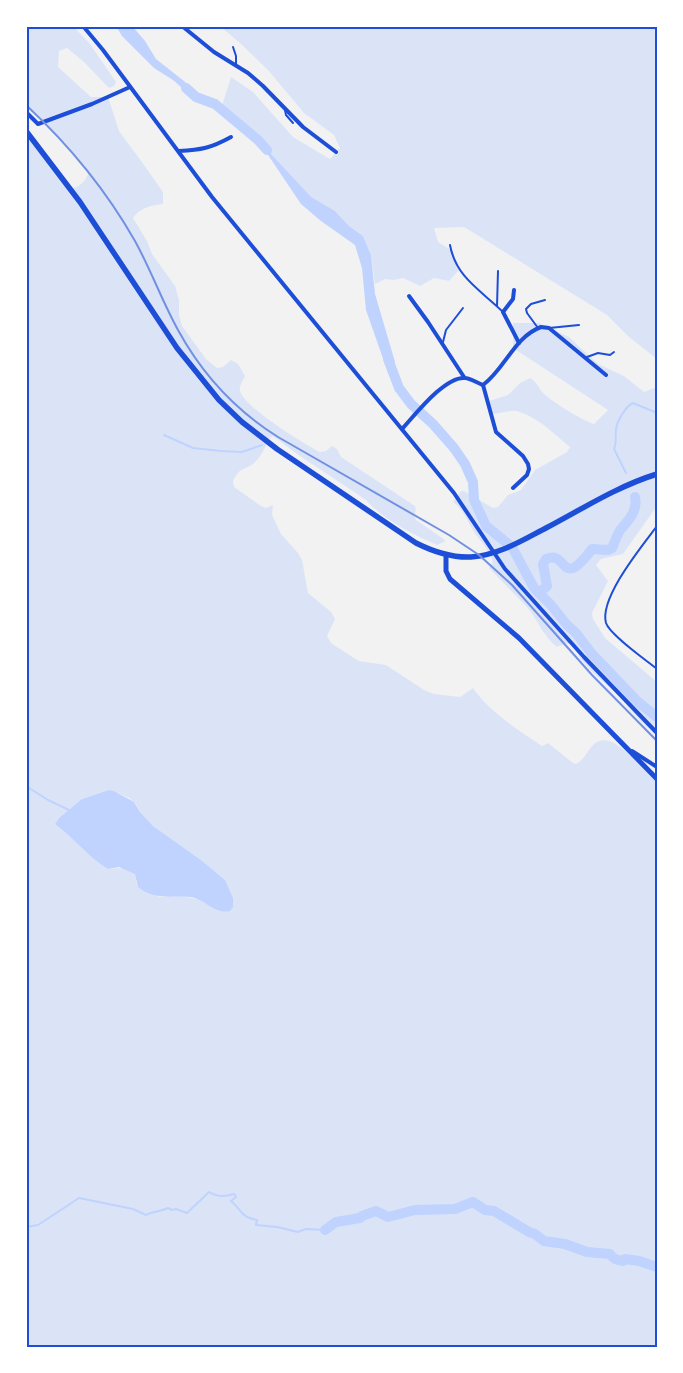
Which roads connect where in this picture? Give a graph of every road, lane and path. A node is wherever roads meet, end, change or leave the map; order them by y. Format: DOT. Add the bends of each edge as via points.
graph roads {
  1 [pos="82,26"];
  2 [pos="182,26"];
  3 [pos="233,47"];
  4 [pos="236,65"];
  5 [pos="130,87"];
  6 [pos="285,110"];
  7 [pos="26,112"];
  8 [pos="293,123"];
  9 [pos="26,130"];
  10 [pos="231,137"];
  11 [pos="180,151"];
  12 [pos="336,152"];
  13 [pos="450,246"];
  14 [pos="498,271"];
  15 [pos="514,290"];
  16 [pos="408,296"];
  17 [pos="546,300"];
  18 [pos="497,306"];
  19 [pos="463,308"];
  20 [pos="503,312"];
  21 [pos="579,325"];
  22 [pos="538,328"];
  23 [pos="549,328"];
  24 [pos="519,343"];
  25 [pos="442,345"];
  26 [pos="614,352"];
  27 [pos="585,358"];
  28 [pos="606,376"];
  29 [pos="464,378"];
  30 [pos="483,385"];
  31 [pos="402,429"];
  32 [pos="657,474"];
  33 [pos="513,488"];
  34 [pos="657,526"];
  35 [pos="446,555"];
  36 [pos="657,670"];
  37 [pos="657,733"];
  38 [pos="625,747"];
  39 [pos="657,768"];
  40 [pos="657,779"];
  1 -- 5 [label="street"];
  2 -- 4 [label="street"];
  3 -- 4 [label="lane"];
  4 -- 6 [label="street" via="263,86"];
  5 -- 7 [label="street" via="38,124"];
  5 -- 11 [label="street"];
  6 -- 8 [label="lane"];
  6 -- 12 [label="street"];
  9 -- 35 [label="main road" via="76,196 178,348 220,400 277,449 363,508 416,543"];
  10 -- 11 [label="street" via="200,150"];
  11 -- 31 [label="street" via="212,198"];
  13 -- 18 [label="lane" via="462,274"];
  14 -- 18 [label="lane"];
  15 -- 20 [label="street" via="513,299"];
  16 -- 25 [label="street"];
  17 -- 22 [label="lane" via="531,304 526,309"];
  18 -- 20 [label="lane"];
  19 -- 25 [label="lane" via="446,330"];
  20 -- 24 [label="street"];
  21 -- 23 [label="lane"];
  22 -- 23 [label="street"];
  22 -- 24 [label="street"];
  23 -- 27 [label="street"];
  24 -- 30 [label="street"];
  25 -- 29 [label="street"];
  26 -- 27 [label="lane"];
  27 -- 28 [label="street"];
  29 -- 30 [label="street"];
  29 -- 31 [label="street" via="447,383"];
  30 -- 33 [label="street" via="496,432 528,464 527,475"];
  31 -- 37 [label="street" via="454,493 505,569"];
  32 -- 35 [label="main road" via="621,488 496,552 460,557"];
  34 -- 36 [label="lane" via="612,591 606,611 606,623 612,633"];
  35 -- 38 [label="main road" via="446,571 450,579 519,638"];
  38 -- 39 [label="street"];
  38 -- 40 [label="main road"];
}
